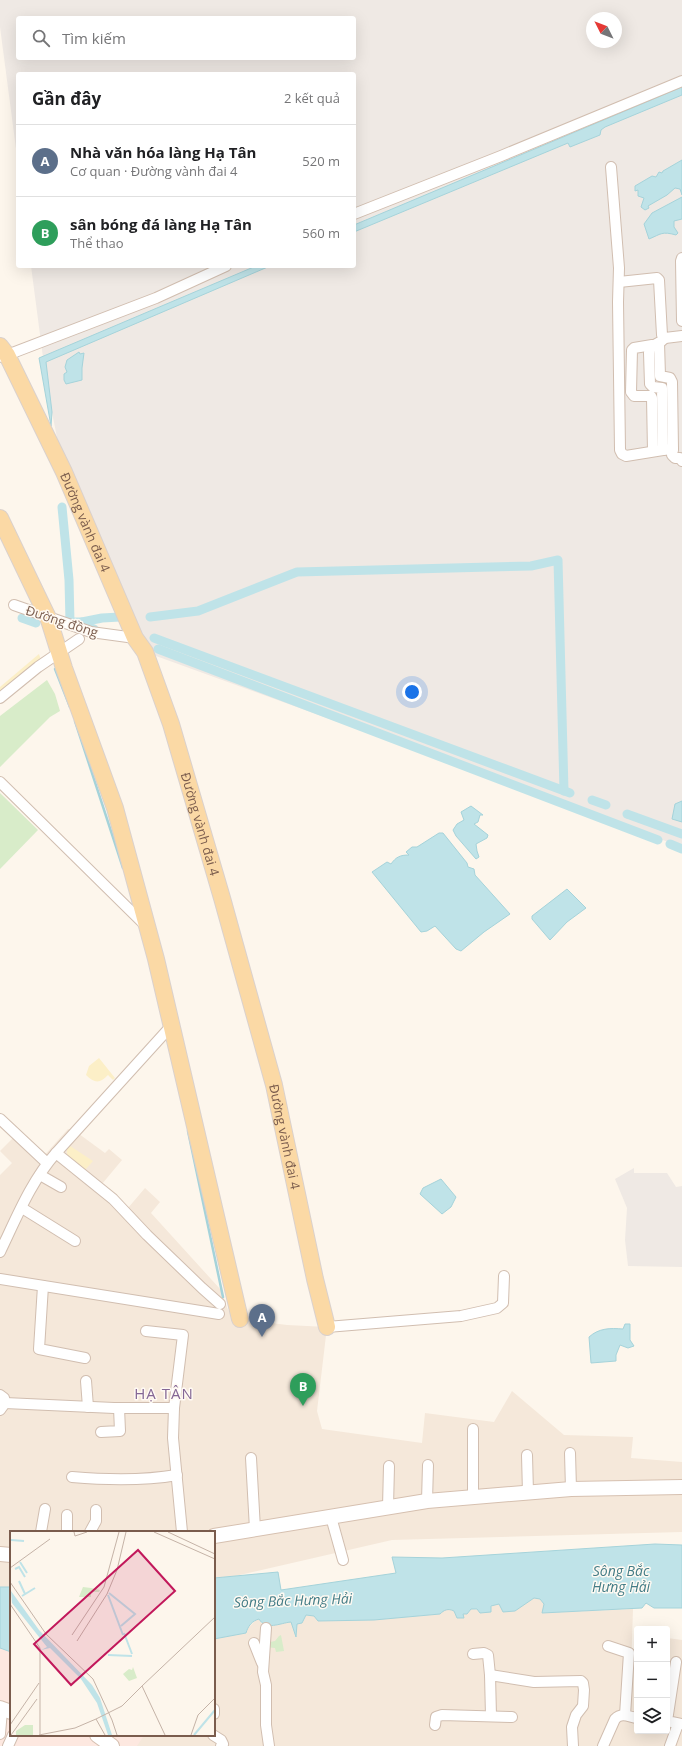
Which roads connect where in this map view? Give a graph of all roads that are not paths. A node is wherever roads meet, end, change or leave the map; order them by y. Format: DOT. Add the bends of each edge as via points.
graph roads {
  1 [pos="682,81"];
  2 [pos="611,167"];
  3 [pos="356,213"];
  4 [pos="682,258"];
  5 [pos="221,268"];
  6 [pos="618,282"];
  7 [pos="682,321"];
  8 [pos="682,336"];
  9 [pos="659,342"];
  10 [pos="2,353"];
  11 [pos="663,450"];
  12 [pos="682,461"];
  13 [pos="0,518"];
  14 [pos="14,604"];
  15 [pos="48,618"];
  16 [pos="79,634"];
  17 [pos="135,638"];
  18 [pos="60,652"];
  19 [pos="0,698"];
  20 [pos="0,782"];
  21 [pos="147,927"];
  22 [pos="172,1026"];
  23 [pos="0,1119"];
  24 [pos="56,1153"];
  25 [pos="47,1163"];
  26 [pos="40,1176"];
  27 [pos="61,1187"];
  28 [pos="22,1208"];
  29 [pos="75,1241"];
  30 [pos="0,1252"];
  31 [pos="504,1276"];
  32 [pos="0,1279"];
  33 [pos="43,1286"];
  34 [pos="220,1304"];
  35 [pos="219,1314"];
  36 [pos="240,1318"];
  37 [pos="327,1327"];
  38 [pos="146,1331"];
  39 [pos="86,1358"];
  40 [pos="86,1381"];
  41 [pos="2,1402"];
  42 [pos="88,1407"];
  43 [pos="119,1408"];
  44 [pos="174,1408"];
  45 [pos="472,1429"];
  46 [pos="101,1432"];
  47 [pos="570,1453"];
  48 [pos="527,1454"];
  49 [pos="251,1458"];
  50 [pos="428,1465"];
  51 [pos="389,1466"];
  52 [pos="176,1475"];
  53 [pos="72,1477"];
  54 [pos="682,1487"];
  55 [pos="571,1488"];
  56 [pos="528,1492"];
  57 [pos="473,1498"];
  58 [pos="427,1502"];
  59 [pos="388,1507"];
  60 [pos="45,1509"];
  61 [pos="96,1510"];
  62 [pos="67,1515"];
  63 [pos="331,1517"];
  64 [pos="255,1529"];
  65 [pos="41,1531"];
  66 [pos="67,1531"];
  67 [pos="91,1531"];
  68 [pos="182,1531"];
  69 [pos="215,1536"];
  70 [pos="0,1554"];
  71 [pos="10,1555"];
  72 [pos="343,1560"];
  73 [pos="266,1628"];
  74 [pos="254,1643"];
  75 [pos="608,1646"];
  76 [pos="473,1654"];
  77 [pos="676,1662"];
  78 [pos="263,1665"];
  79 [pos="490,1675"];
  80 [pos="4,1710"];
  81 [pos="626,1715"];
  82 [pos="491,1716"];
  83 [pos="512,1717"];
  84 [pos="634,1717"];
  85 [pos="680,1724"];
  86 [pos="435,1725"];
  87 [pos="0,1734"];
  88 [pos="13,1736"];
  89 [pos="98,1736"];
  90 [pos="215,1736"];
  91 [pos="8,1746"];
  92 [pos="112,1746"];
  93 [pos="221,1746"];
  94 [pos="269,1746"];
  95 [pos="573,1746"];
  96 [pos="603,1746"];
  97 [pos="670,1746"];
  1 -- 3 [label="street"];
  2 -- 6 [label="street"];
  4 -- 7 [label="street"];
  5 -- 10 [label="street" via="108,317"];
  6 -- 9 [label="street" via="654,278 659,280"];
  6 -- 11 [label="street" via="620,450 626,456"];
  8 -- 9 [label="street"];
  9 -- 11 [label="street" via="649,353 650,384 653,388 662,388"];
  9 -- 11 [label="street" via="632,350 631,392 634,396 651,396"];
  10 -- 17 [label="main road, Đường vành đai 4" via="64,472"];
  11 -- 12 [label="street"];
  13 -- 15 [label="main road"];
  14 -- 15 [label="street, Đường đồng"];
  15 -- 16 [label="street, Đường đồng" via="65,624"];
  15 -- 18 [label="main road"];
  16 -- 17 [label="street, Đường đồng" via="91,632"];
  16 -- 18 [label="street"];
  17 -- 37 [label="main road, Đường vành đai 4" via="145,652 171,724 222,898 274,1085"];
  18 -- 19 [label="street"];
  18 -- 21 [label="main road" via="115,808"];
  20 -- 21 [label="street"];
  21 -- 22 [label="main road"];
  22 -- 24 [label="street"];
  22 -- 36 [label="main road"];
  23 -- 25 [label="street"];
  24 -- 25 [label="street"];
  24 -- 34 [label="street" via="113,1199"];
  25 -- 26 [label="street"];
  26 -- 27 [label="street"];
  26 -- 28 [label="street"];
  28 -- 29 [label="street"];
  28 -- 30 [label="street"];
  31 -- 37 [label="street" via="503,1303 497,1308 461,1316"];
  32 -- 33 [label="street"];
  33 -- 35 [label="street"];
  33 -- 39 [label="street" via="39,1349"];
  38 -- 44 [label="street" via="183,1335"];
  40 -- 42 [label="street"];
  41 -- 42 [label="street"];
  42 -- 43 [label="street"];
  43 -- 44 [label="street"];
  43 -- 46 [label="street" via="120,1431"];
  44 -- 52 [label="street"];
  45 -- 57 [label="street"];
  47 -- 55 [label="street"];
  48 -- 56 [label="street"];
  49 -- 64 [label="street"];
  50 -- 58 [label="street"];
  51 -- 59 [label="street"];
  52 -- 53 [label="street" via="136,1479"];
  52 -- 68 [label="street"];
  54 -- 55 [label="street"];
  55 -- 56 [label="street"];
  56 -- 57 [label="street"];
  57 -- 58 [label="street"];
  58 -- 59 [label="street"];
  59 -- 63 [label="street"];
  60 -- 65 [label="street"];
  61 -- 67 [label="street" via="96,1521"];
  62 -- 66 [label="street"];
  63 -- 64 [label="street"];
  63 -- 72 [label="street"];
  64 -- 69 [label="street"];
  70 -- 71 [label="street"];
  73 -- 78 [label="street"];
  74 -- 78 [label="street"];
  75 -- 81 [label="street" via="629,1653"];
  76 -- 79 [label="street" via="488,1655"];
  77 -- 85 [label="street" via="667,1721"];
  78 -- 94 [label="street"];
  79 -- 82 [label="street"];
  79 -- 95 [label="street" via="534,1682 581,1681 584,1690 583,1706 576,1715 572,1728"];
  80 -- 87 [label="street"];
  81 -- 84 [label="street"];
  81 -- 96 [label="street" via="615,1719"];
  82 -- 83 [label="street"];
  82 -- 86 [label="street" via="442,1715 436,1717"];
  85 -- 97 [label="street"];
  88 -- 91 [label="street"];
  89 -- 92 [label="street"];
  90 -- 93 [label="street" via="221,1740"];
}
